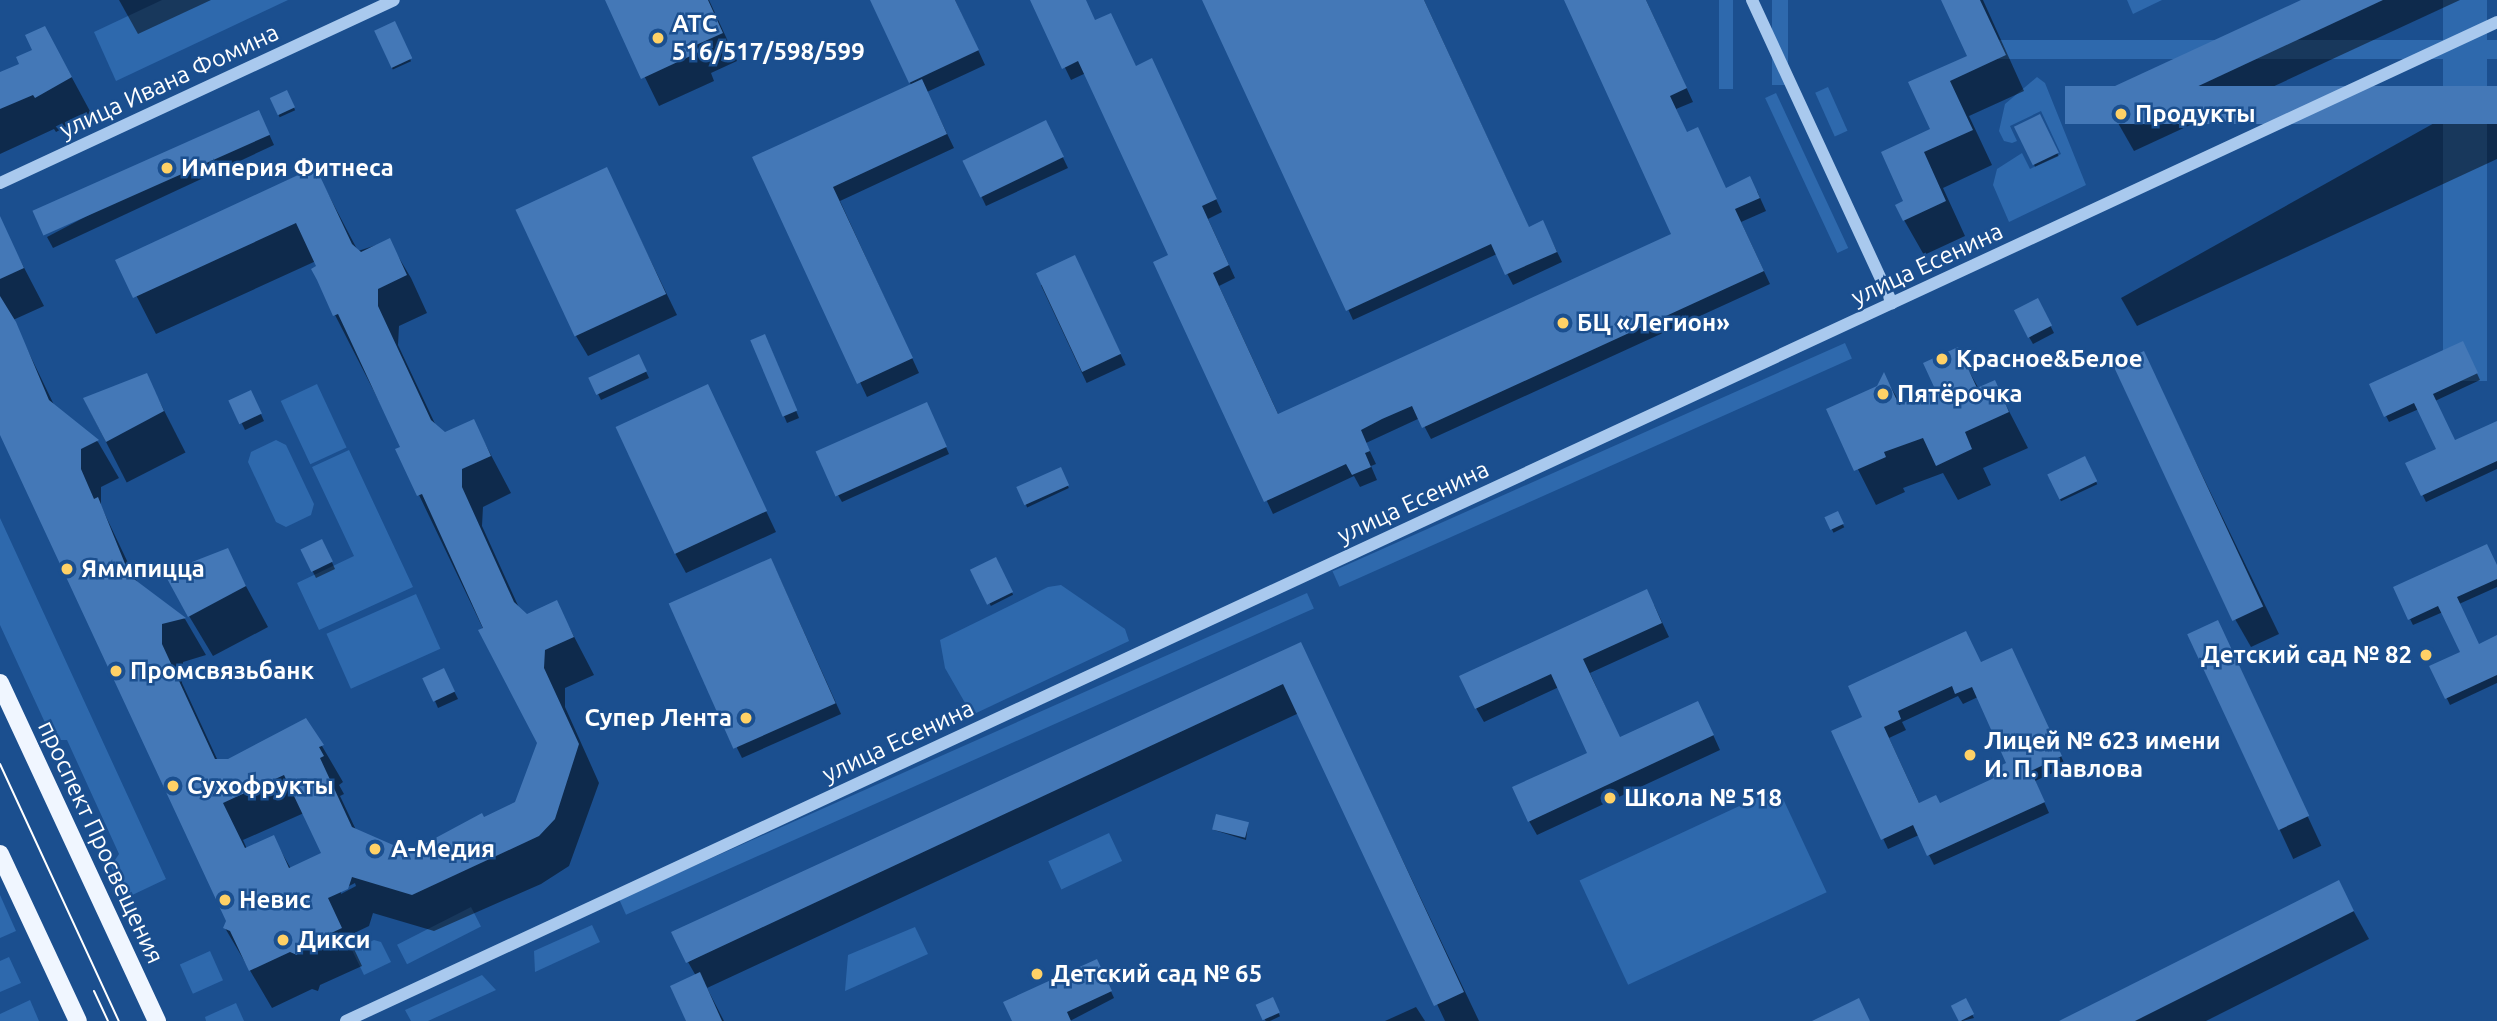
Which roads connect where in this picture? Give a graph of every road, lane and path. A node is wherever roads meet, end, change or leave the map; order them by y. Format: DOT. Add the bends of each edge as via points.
graph roads {
  1 [pos="394,0"];
  2 [pos="1752,0"];
  3 [pos="2497,22"];
  4 [pos="0,183"];
  5 [pos="1892,303"];
  6 [pos="0,683"];
  7 [pos="0,854"];
  8 [pos="78,1021"];
  9 [pos="157,1021"];
  10 [pos="346,1021"];
  1 -- 4 [label="street, улица Ивана Фомина"];
  2 -- 5 [label="street"];
  3 -- 5 [label="street, улица Есенина"];
  5 -- 10 [label="street, улица Есенина"];
  6 -- 9 [label="main road, проспект Просвещения"];
  7 -- 8 [label="main road"];
}
